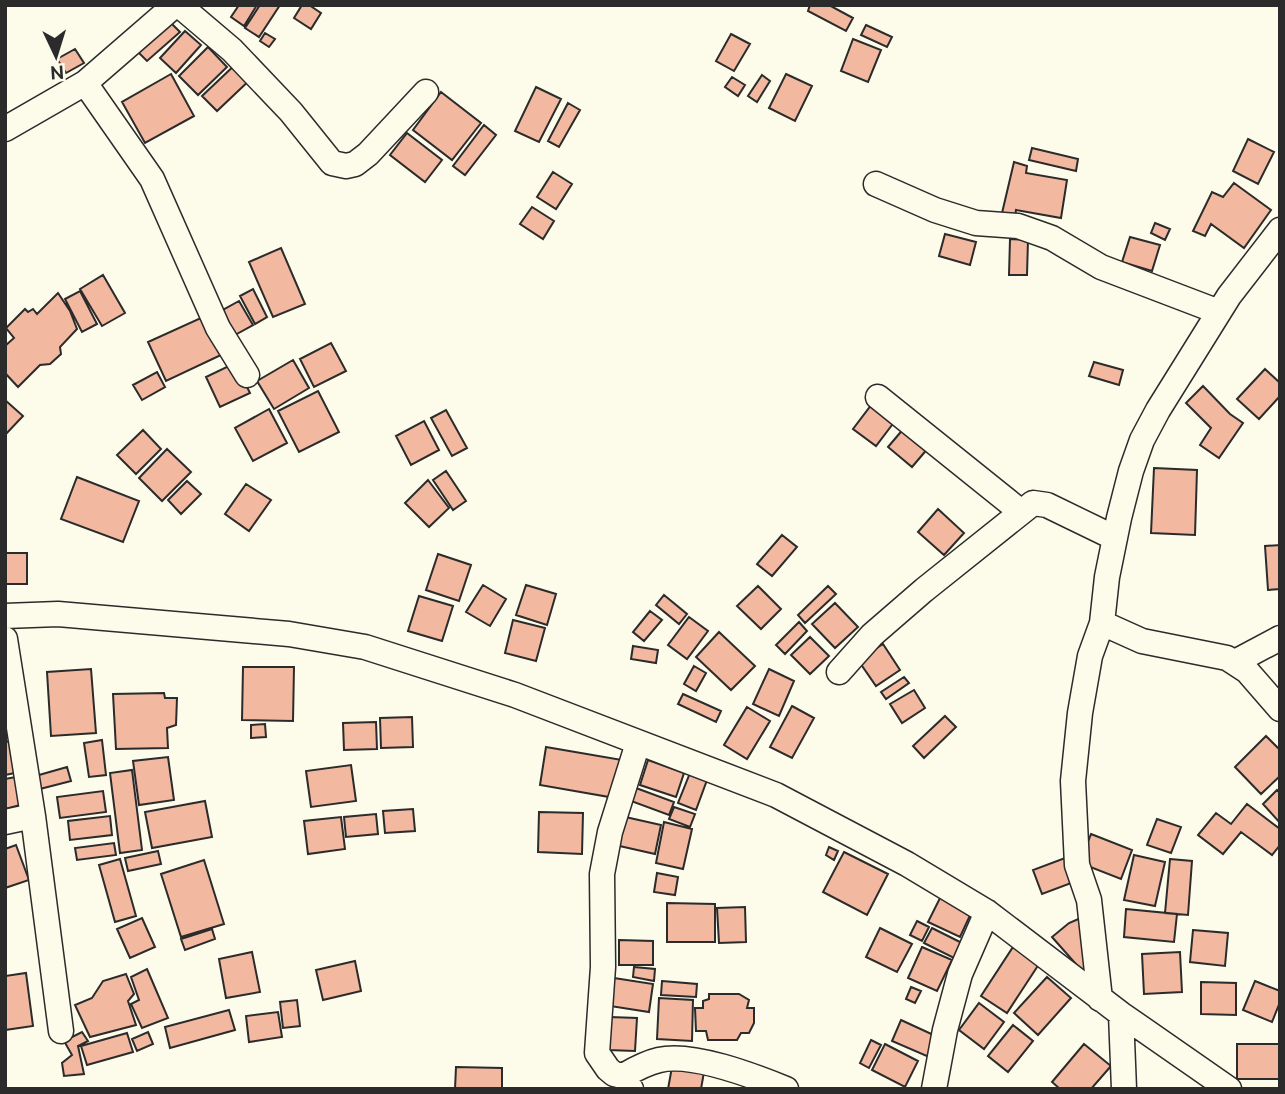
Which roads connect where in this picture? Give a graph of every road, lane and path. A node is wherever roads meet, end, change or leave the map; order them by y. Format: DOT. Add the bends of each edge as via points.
graph roads {
  1 [pos="177,5"];
  2 [pos="85,83"];
  3 [pos="426,92"];
  4 [pos="10,119"];
  5 [pos="876,184"];
  6 [pos="1280,230"];
  7 [pos="1219,312"];
  8 [pos="247,375"];
  9 [pos="878,397"];
  10 [pos="1020,511"];
  11 [pos="1115,538"];
  12 [pos="5,616"];
  13 [pos="1102,623"];
  14 [pos="1280,638"];
  15 [pos="5,639"];
  16 [pos="1235,662"];
  17 [pos="839,672"];
  18 [pos="1280,709"];
  19 [pos="638,743"];
  20 [pos="33,816"];
  21 [pos="5,822"];
  22 [pos="987,912"];
  23 [pos="1101,999"];
  24 [pos="1121,1014"];
  25 [pos="61,1031"];
  26 [pos="627,1082"];
  27 [pos="786,1089"];
  28 [pos="934,1089"];
  29 [pos="1124,1089"];
  30 [pos="1229,1089"];
  1 -- 2 [label="street"];
  1 -- 3 [label="street" via="232,50 332,163 355,164"];
  2 -- 4 [label="street"];
  2 -- 8 [label="street" via="152,179 218,328"];
  5 -- 7 [label="street" via="976,223 1018,226 1052,238 1101,267"];
  6 -- 7 [label="street"];
  7 -- 11 [label="street" via="1142,440"];
  9 -- 10 [label="street"];
  10 -- 11 [label="street" via="1032,503 1047,506"];
  10 -- 17 [label="street" via="883,626"];
  11 -- 13 [label="street"];
  12 -- 19 [label="street" via="58,614 289,634 365,647 515,695"];
  13 -- 16 [label="street" via="1142,641"];
  13 -- 23 [label="street" via="1090,656 1073,781 1077,865 1094,925"];
  14 -- 16 [label="street"];
  15 -- 20 [label="street"];
  16 -- 18 [label="street"];
  19 -- 22 [label="street" via="776,795"];
  19 -- 26 [label="street" via="602,874 603,967 597,1053 608,1069"];
  20 -- 21 [label="street"];
  20 -- 25 [label="street"];
  22 -- 23 [label="street"];
  22 -- 28 [label="street" via="960,974"];
  23 -- 24 [label="street"];
  24 -- 29 [label="street"];
  24 -- 30 [label="street"];
  26 -- 27 [label="street" via="639,1067 684,1059"];
}
